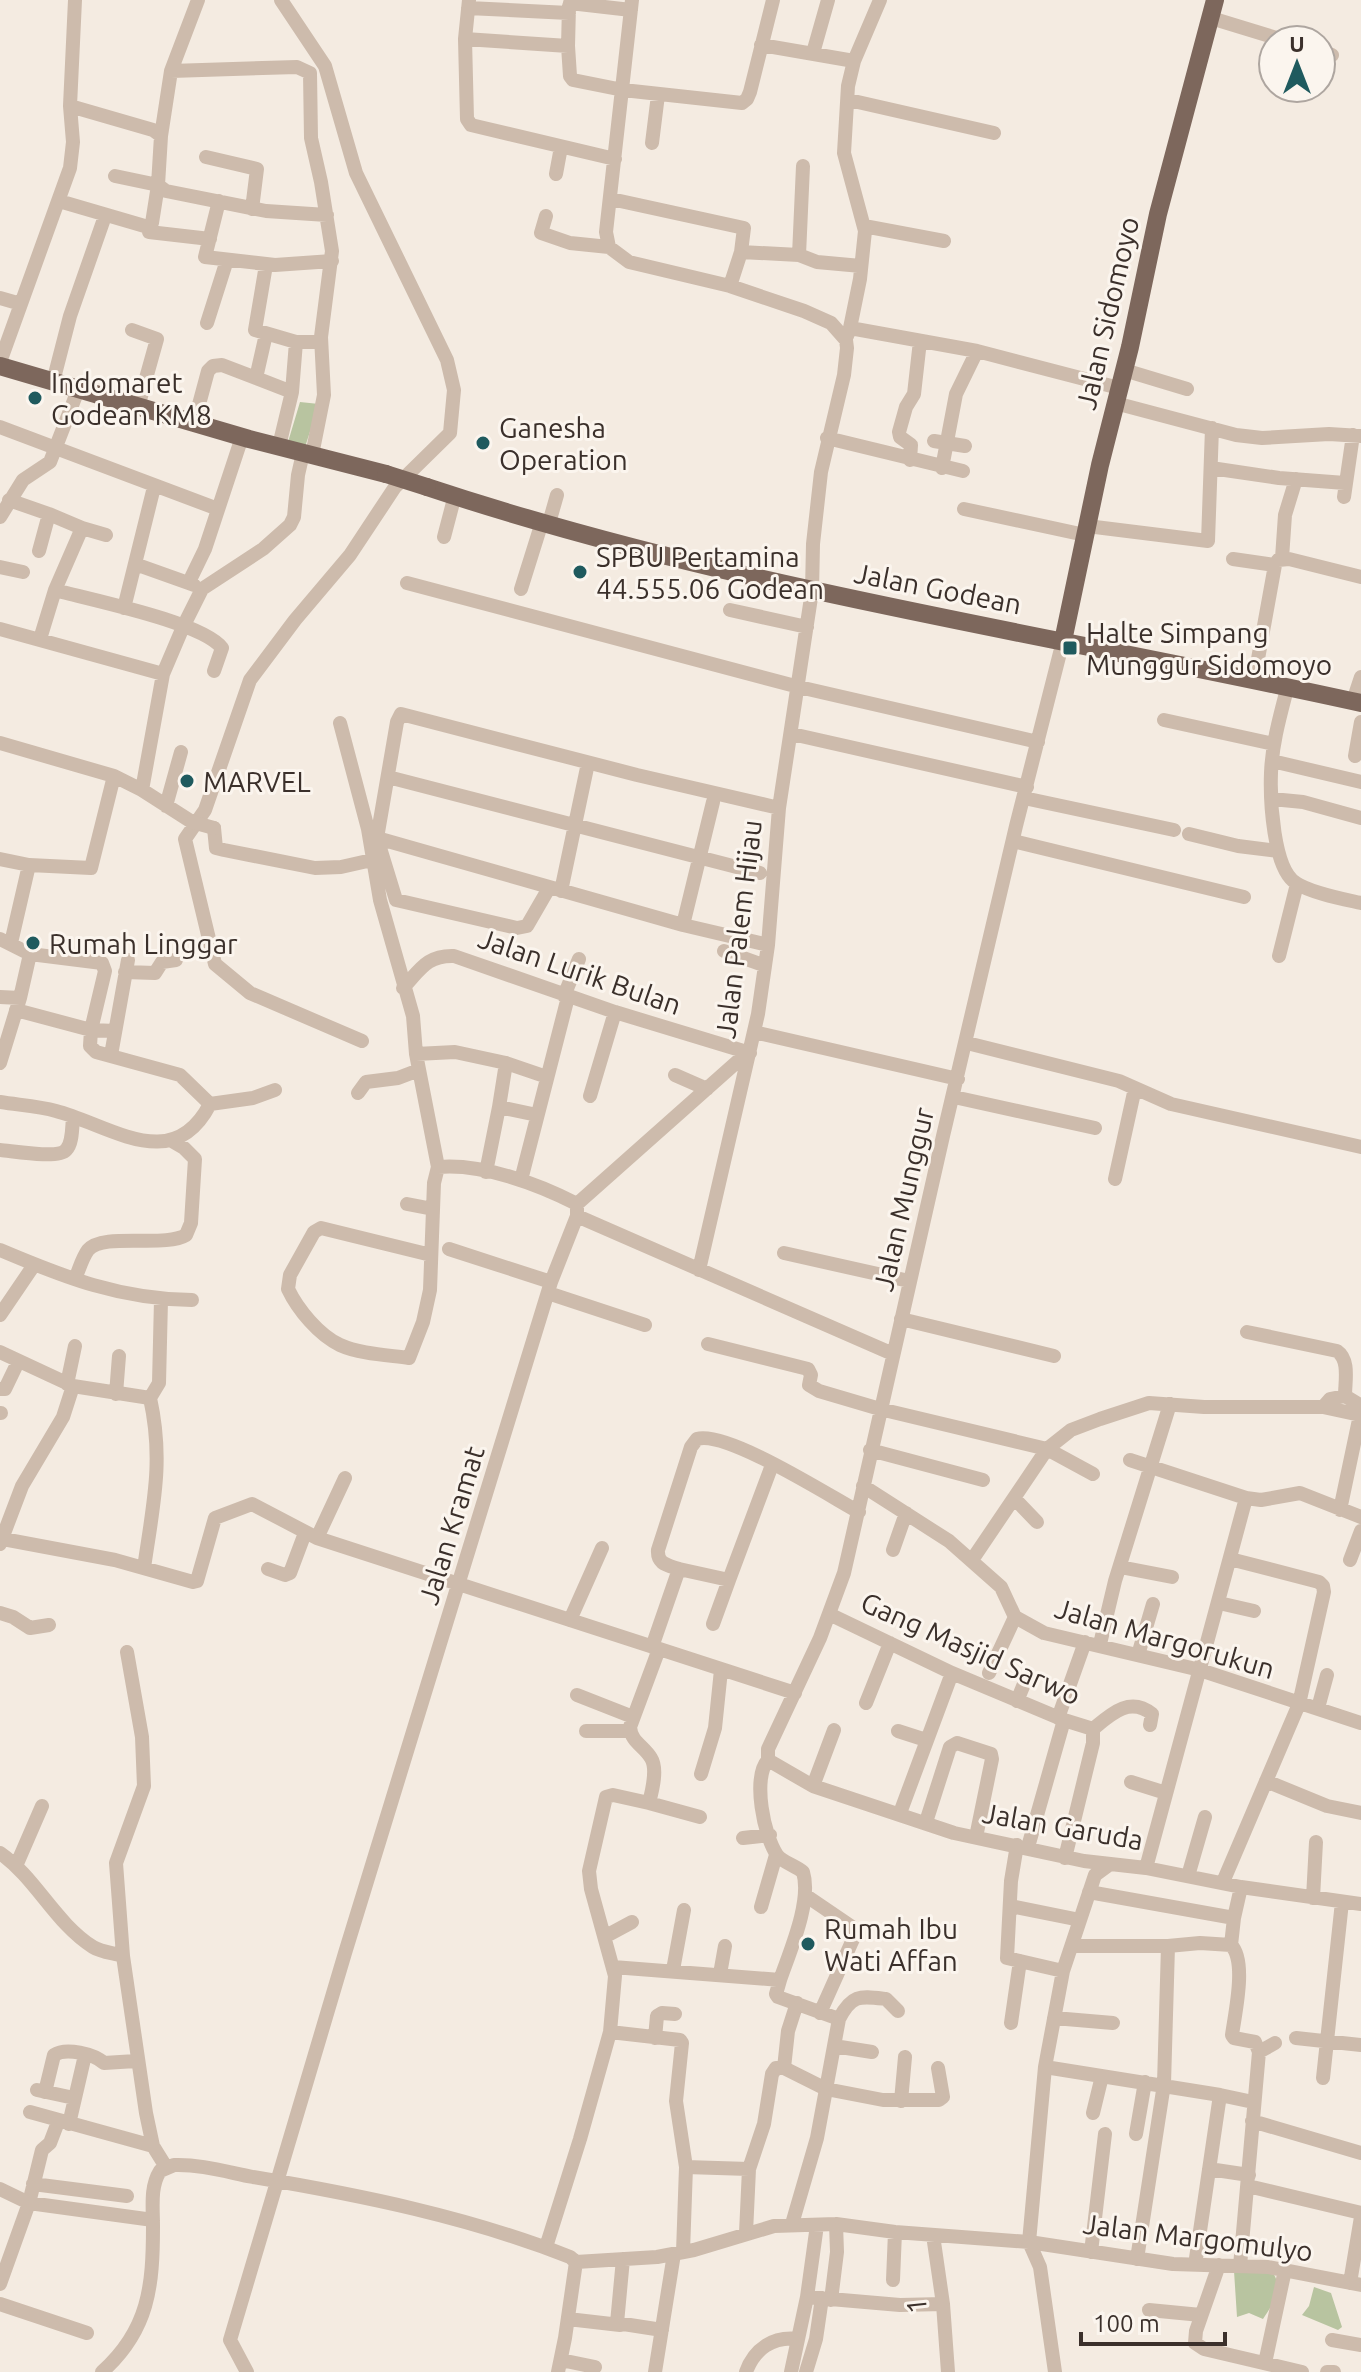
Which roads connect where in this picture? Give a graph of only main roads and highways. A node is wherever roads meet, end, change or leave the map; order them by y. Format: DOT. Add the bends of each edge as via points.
graph roads {
  1 [pos="1213,9"];
  2 [pos="0,364"];
  3 [pos="1063,641"];
  4 [pos="1357,702"];
  1 -- 3 [label="main road, Jalan Sidomoyo" via="1158,214"];
  2 -- 3 [label="main road, Jalan Godean, bridge" via="650,552"];
  3 -- 4 [label="main road, Jalan Godean"];
}
